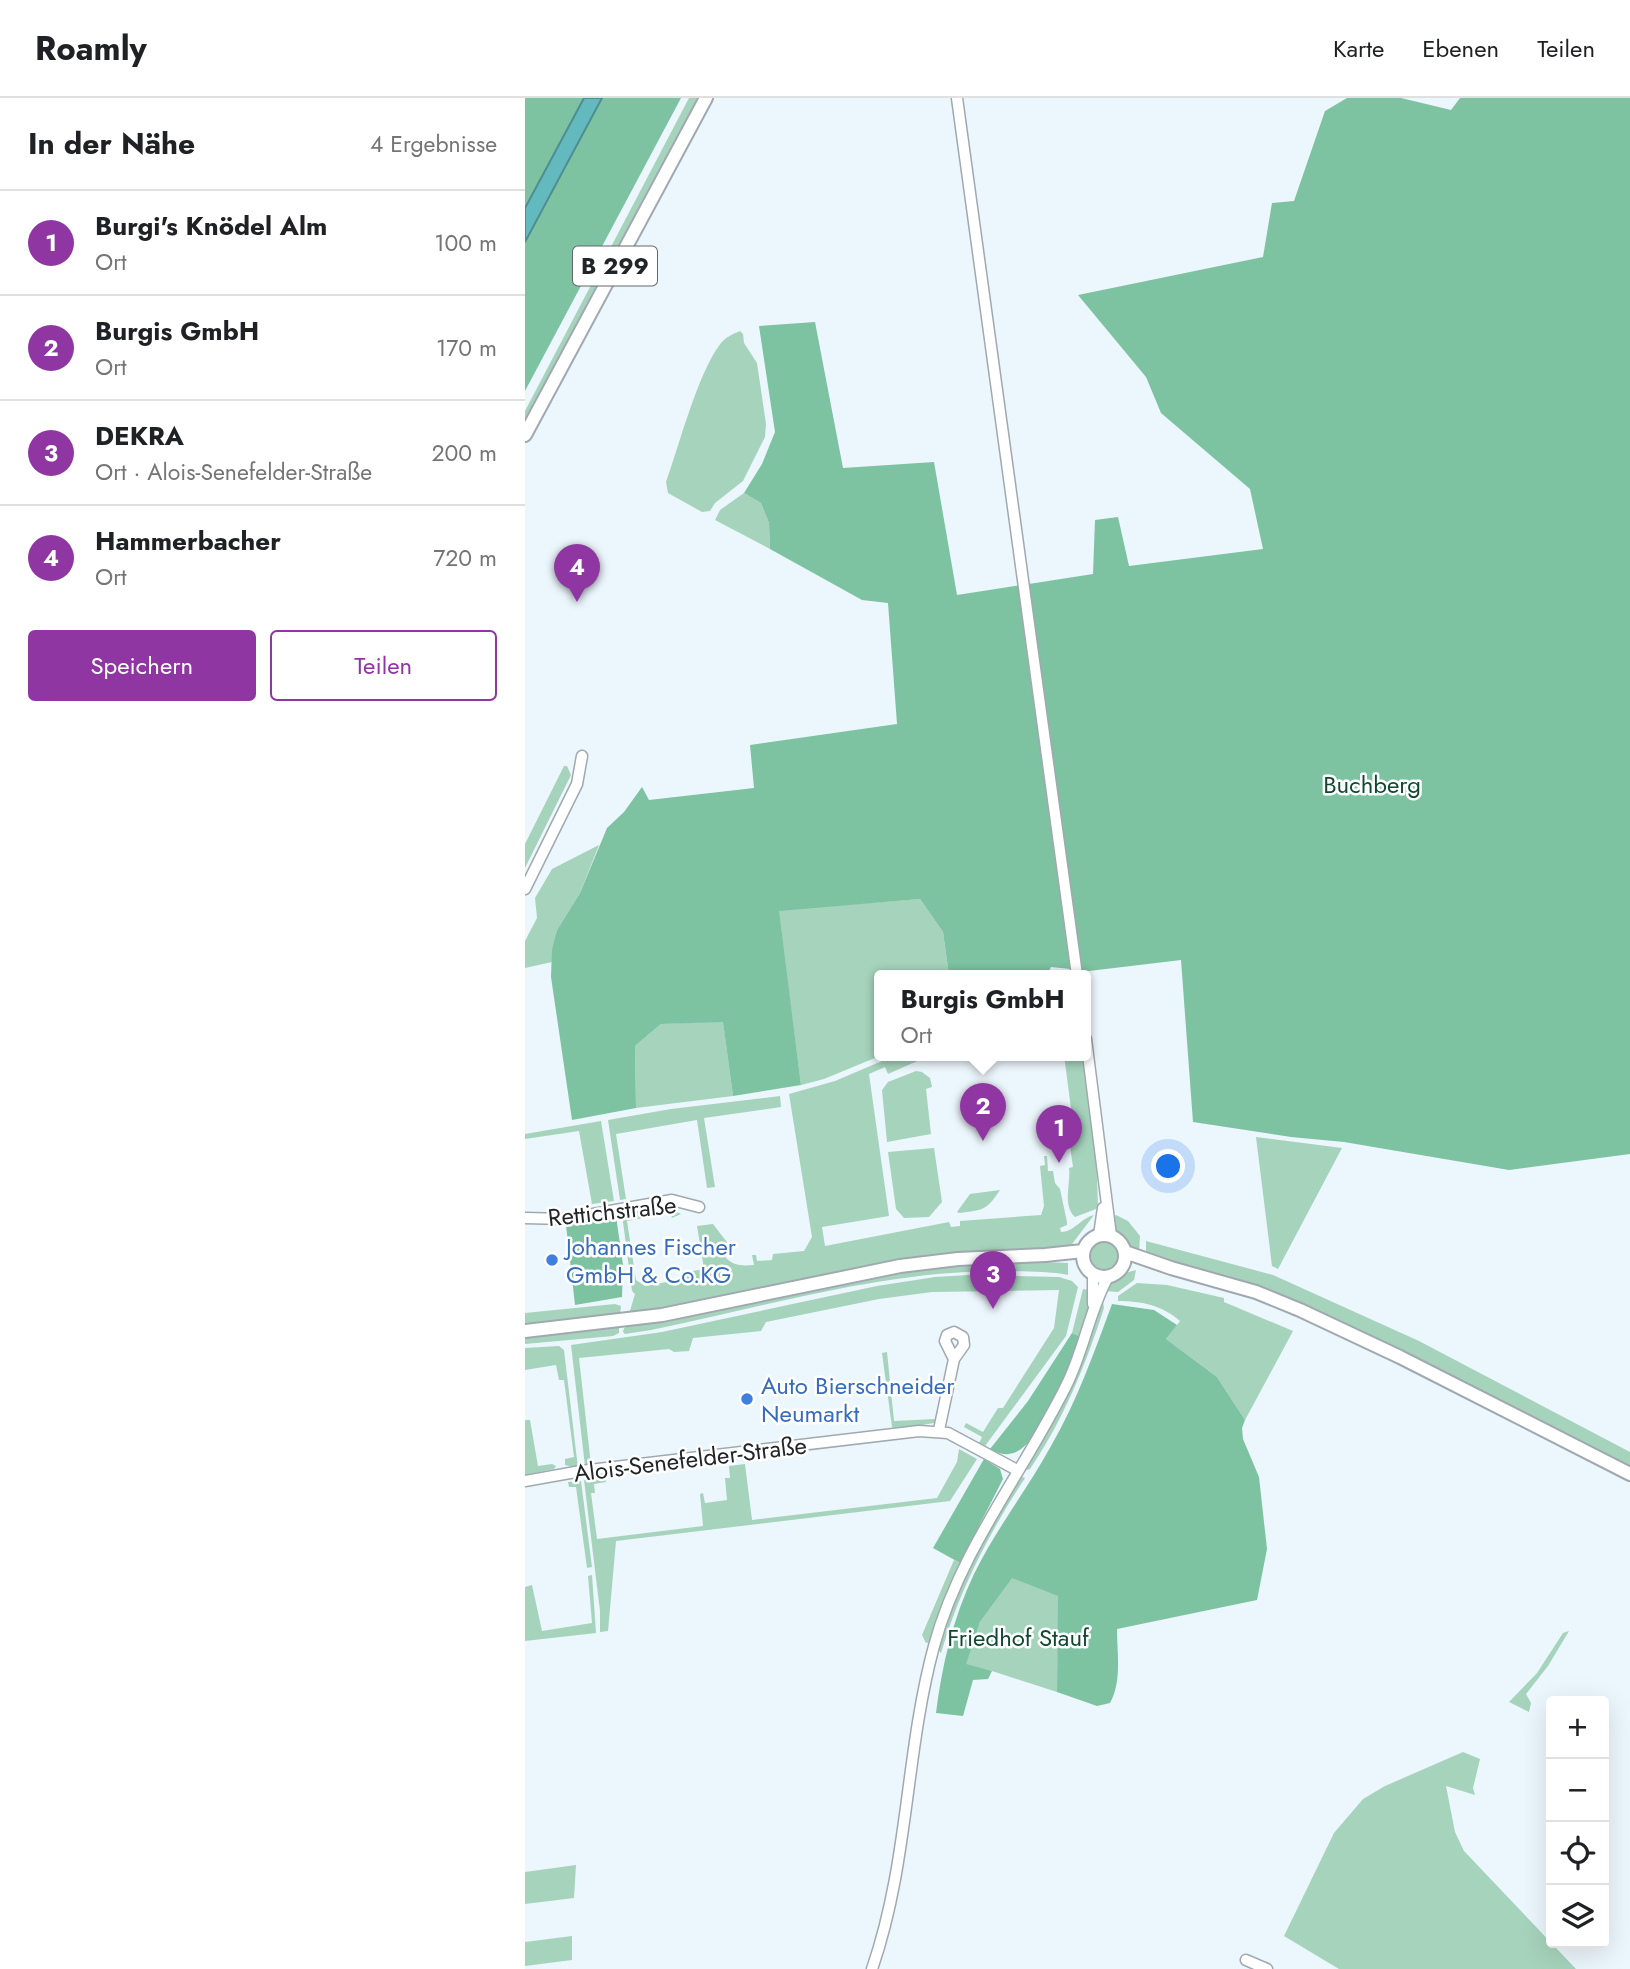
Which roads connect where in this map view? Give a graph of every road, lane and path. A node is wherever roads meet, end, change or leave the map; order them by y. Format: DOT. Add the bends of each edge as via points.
graph roads {
  1 [pos="706,98"];
  2 [pos="957,98"];
  3 [pos="525,435"];
  4 [pos="582,756"];
  5 [pos="525,889"];
  6 [pos="1076,970"];
  7 [pos="1089,1061"];
  8 [pos="699,1207"];
  9 [pos="525,1219"];
  10 [pos="1105,1235"];
  11 [pos="1083,1251"];
  12 [pos="1045,1255"];
  13 [pos="1124,1258"];
  14 [pos="1089,1269"];
  15 [pos="1108,1277"];
  16 [pos="1093,1308"];
  17 [pos="525,1331"];
  18 [pos="954,1359"];
  19 [pos="939,1430"];
  20 [pos="1017,1470"];
  21 [pos="1630,1474"];
  22 [pos="525,1481"];
  23 [pos="1246,1960"];
  24 [pos="872,1969"];
  25 [pos="1267,1969"];
  1 -- 3 [label="main road, B 299"];
  2 -- 6 [label="street"];
  4 -- 5 [label="street" via="577,784"];
  7 -- 10 [label="street" via="1105,1192"];
  8 -- 9 [label="street, Rettichstraße" via="672,1200 565,1219"];
  10 -- 11 [label="main road" via="1090,1239"];
  10 -- 13 [label="main road" via="1119,1241"];
  11 -- 12 [label="main road"];
  11 -- 14 [label="main road"];
  12 -- 14 [label="main road"];
  12 -- 17 [label="main road" via="899,1266 662,1315"];
  13 -- 15 [label="main road" via="1117,1273"];
  13 -- 21 [label="main road" via="1256,1293 1311,1315"];
  14 -- 15 [label="main road"];
  14 -- 16 [label="street"];
  15 -- 16 [label="street"];
  16 -- 20 [label="street" via="1067,1384"];
  18 -- 19 [label="street"];
  19 -- 20 [label="street, Alois-Senefelder-Straße"];
  19 -- 22 [label="street, Alois-Senefelder-Straße"];
  20 -- 24 [label="street" via="968,1559 934,1645 899,1869"];
  23 -- 25 [label="street"];
}
